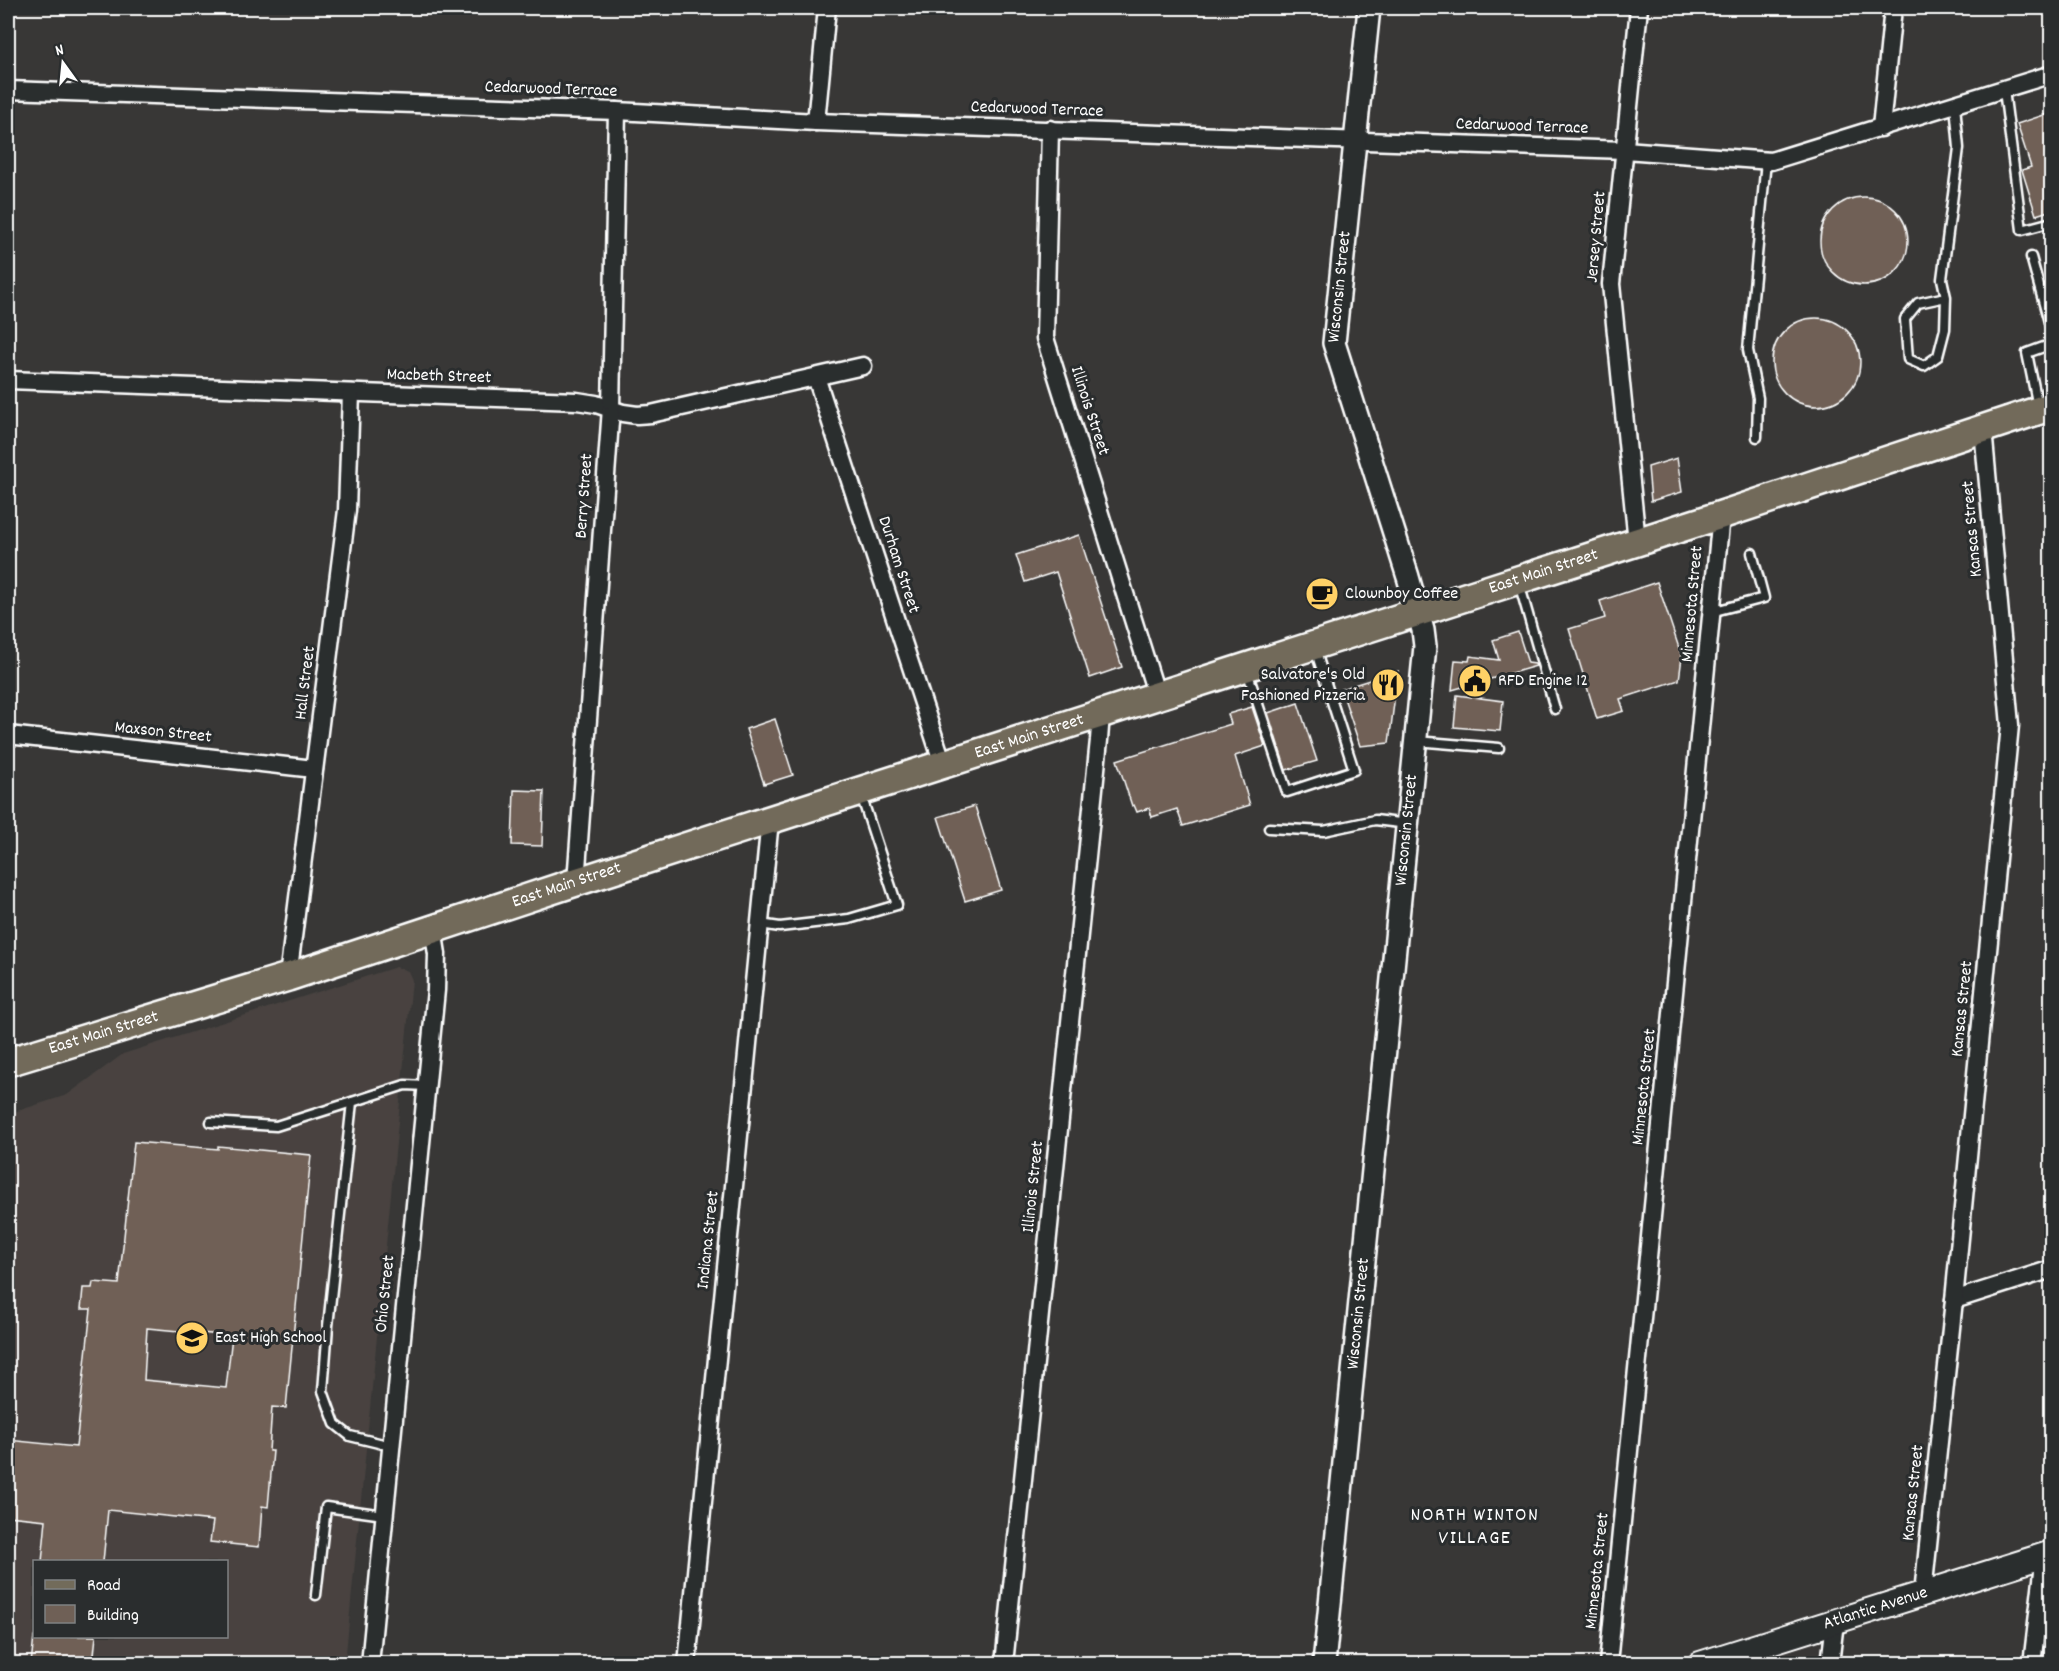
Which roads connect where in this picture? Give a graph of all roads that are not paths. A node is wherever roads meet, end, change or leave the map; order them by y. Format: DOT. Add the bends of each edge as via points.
graph roads {
  1 [pos="827,8"];
  2 [pos="1369,8"];
  3 [pos="1639,8"];
  4 [pos="1893,8"];
  5 [pos="2052,74"];
  6 [pos="8,90"];
  7 [pos="2004,90"];
  8 [pos="1955,105"];
  9 [pos="617,111"];
  10 [pos="816,122"];
  11 [pos="1881,128"];
  12 [pos="1050,129"];
  13 [pos="1355,141"];
  14 [pos="1625,150"];
  15 [pos="1766,161"];
  16 [pos="2052,222"];
  17 [pos="2031,257"];
  18 [pos="1946,297"];
  19 [pos="2052,333"];
  20 [pos="2052,345"];
  21 [pos="863,366"];
  22 [pos="816,377"];
  23 [pos="8,380"];
  24 [pos="351,393"];
  25 [pos="611,408"];
  26 [pos="2045,408"];
  27 [pos="1983,429"];
  28 [pos="1757,437"];
  29 [pos="1720,515"];
  30 [pos="1637,542"];
  31 [pos="1752,553"];
  32 [pos="1518,579"];
  33 [pos="1418,612"];
  34 [pos="1712,612"];
  35 [pos="1314,646"];
  36 [pos="1246,667"];
  37 [pos="1157,696"];
  38 [pos="1556,709"];
  39 [pos="1101,714"];
  40 [pos="8,735"];
  41 [pos="1415,741"];
  42 [pos="1499,748"];
  43 [pos="943,764"];
  44 [pos="314,769"];
  45 [pos="860,791"];
  46 [pos="770,820"];
  47 [pos="1408,824"];
  48 [pos="1269,828"];
  49 [pos="576,882"];
  50 [pos="760,924"];
  51 [pos="433,928"];
  52 [pos="288,977"];
  53 [pos="8,1062"];
  54 [pos="427,1086"];
  55 [pos="352,1102"];
  56 [pos="211,1122"];
  57 [pos="2052,1269"];
  58 [pos="1954,1300"];
  59 [pos="391,1446"];
  60 [pos="384,1515"];
  61 [pos="2048,1554"];
  62 [pos="1923,1593"];
  63 [pos="316,1595"];
  64 [pos="1835,1622"];
  65 [pos="370,1664"];
  66 [pos="687,1664"];
  67 [pos="1004,1664"];
  68 [pos="1324,1664"];
  69 [pos="1608,1664"];
  70 [pos="1700,1664"];
  71 [pos="1830,1664"];
  72 [pos="2032,1664"];
  1 -- 10 [label="street"];
  2 -- 13 [label="street, Wisconsin Street"];
  3 -- 14 [label="street, Jersey Street"];
  4 -- 11 [label="street"];
  5 -- 7 [label="street, Cedarwood Terrace"];
  6 -- 9 [label="street, Cedarwood Terrace"];
  7 -- 8 [label="street, Cedarwood Terrace"];
  7 -- 16 [label="lane" via="2022,230"];
  8 -- 11 [label="street, Cedarwood Terrace"];
  8 -- 18 [label="lane" via="1959,148 1942,279"];
  9 -- 10 [label="street, Cedarwood Terrace"];
  9 -- 25 [label="street, Berry Street"];
  10 -- 12 [label="street, Cedarwood Terrace"];
  11 -- 15 [label="street, Cedarwood Terrace"];
  12 -- 13 [label="street, Cedarwood Terrace"];
  12 -- 37 [label="street, Illinois Street" via="1045,338"];
  13 -- 14 [label="street, Cedarwood Terrace"];
  13 -- 33 [label="street, Wisconsin Street" via="1334,343"];
  14 -- 15 [label="street, Cedarwood Terrace"];
  14 -- 30 [label="street, Jersey Street" via="1611,284"];
  15 -- 28 [label="lane" via="1748,350 1758,398"];
  17 -- 19 [label="lane"];
  18 -- 18 [label="lane" via="1918,303 1905,319 1908,360 1924,366 1938,356 1945,329"];
  20 -- 26 [label="lane" via="2027,353"];
  21 -- 22 [label="street, Macbeth Street"];
  22 -- 25 [label="street, Macbeth Street" via="651,414 637,415"];
  22 -- 43 [label="street, Durham Street"];
  23 -- 24 [label="street, Macbeth Street"];
  24 -- 25 [label="street, Macbeth Street" via="577,401"];
  24 -- 44 [label="street, Hall Street" via="347,510"];
  25 -- 49 [label="street, Berry Street"];
  26 -- 27 [label="main road, East Main Street"];
  27 -- 29 [label="main road, East Main Street"];
  27 -- 58 [label="street, Kansas Street" via="2010,725"];
  29 -- 30 [label="main road, East Main Street"];
  29 -- 34 [label="street, Minnesota Street"];
  30 -- 32 [label="main road, East Main Street"];
  31 -- 34 [label="lane" via="1764,598"];
  32 -- 33 [label="main road, East Main Street"];
  32 -- 38 [label="lane"];
  33 -- 35 [label="main road, East Main Street"];
  33 -- 41 [label="street, Wisconsin Street" via="1425,646"];
  34 -- 69 [label="street, Minnesota Street"];
  35 -- 36 [label="main road, East Main Street"];
  35 -- 36 [label="lane" via="1354,770 1287,792"];
  36 -- 37 [label="main road, East Main Street"];
  37 -- 39 [label="main road, East Main Street"];
  39 -- 43 [label="main road, East Main Street"];
  39 -- 67 [label="street, Illinois Street"];
  40 -- 44 [label="street, Maxson Street"];
  41 -- 42 [label="lane"];
  41 -- 47 [label="street, Wisconsin Street"];
  43 -- 45 [label="main road, East Main Street"];
  44 -- 52 [label="street, Hall Street"];
  45 -- 46 [label="main road, East Main Street"];
  45 -- 50 [label="lane" via="897,904 849,920 780,927"];
  46 -- 49 [label="main road, East Main Street"];
  46 -- 50 [label="street, Indiana Street"];
  47 -- 48 [label="lane" via="1376,820 1324,831"];
  47 -- 68 [label="street, Wisconsin Street"];
  49 -- 51 [label="main road, East Main Street"];
  50 -- 66 [label="street, Indiana Street"];
  51 -- 52 [label="main road, East Main Street"];
  51 -- 54 [label="street, Ohio Street" via="437,972"];
  52 -- 53 [label="main road, East Main Street"];
  54 -- 55 [label="lane" via="405,1085"];
  54 -- 59 [label="street, Ohio Street"];
  55 -- 56 [label="lane" via="276,1126"];
  55 -- 59 [label="lane" via="323,1391 334,1424 350,1436"];
  57 -- 58 [label="street"];
  58 -- 62 [label="street, Kansas Street"];
  59 -- 60 [label="street, Ohio Street"];
  60 -- 63 [label="lane" via="326,1507"];
  60 -- 65 [label="street, Ohio Street"];
  61 -- 62 [label="main road, Atlantic Avenue"];
  61 -- 72 [label="street"];
  62 -- 64 [label="main road, Atlantic Avenue"];
  64 -- 70 [label="main road, Atlantic Avenue"];
  64 -- 71 [label="street"];
}
